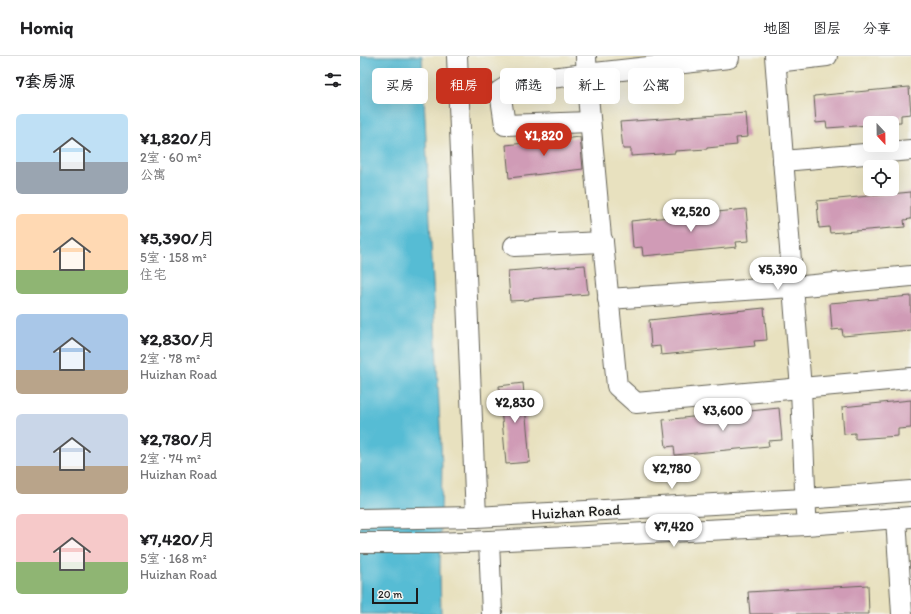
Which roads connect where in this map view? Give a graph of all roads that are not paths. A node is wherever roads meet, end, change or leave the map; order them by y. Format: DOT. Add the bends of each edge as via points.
graph roads {
  1 [pos="457,56"];
  2 [pos="827,56"];
  3 [pos="729,58"];
  4 [pos="776,59"];
  5 [pos="586,65"];
  6 [pos="590,122"];
  7 [pos="911,150"];
  8 [pos="784,161"];
  9 [pos="603,242"];
  10 [pos="514,246"];
  11 [pos="911,276"];
  12 [pos="794,287"];
  13 [pos="608,299"];
  14 [pos="911,378"];
  15 [pos="801,389"];
  16 [pos="911,491"];
  17 [pos="805,499"];
  18 [pos="476,517"];
  19 [pos="904,518"];
  20 [pos="360,519"];
  21 [pos="806,525"];
  22 [pos="489,541"];
  23 [pos="360,543"];
  24 [pos="492,614"];
  25 [pos="902,614"];
  1 -- 18 [label="street"];
  2 -- 4 [label="street"];
  3 -- 5 [label="street"];
  4 -- 8 [label="street"];
  5 -- 6 [label="street"];
  5 -- 6 [label="street" via="514,82 500,91 505,125"];
  6 -- 9 [label="street"];
  7 -- 8 [label="street"];
  8 -- 12 [label="street"];
  9 -- 10 [label="street"];
  9 -- 13 [label="street"];
  11 -- 12 [label="street"];
  12 -- 13 [label="street"];
  12 -- 15 [label="street"];
  13 -- 15 [label="street" via="617,386 636,403"];
  14 -- 15 [label="street"];
  15 -- 17 [label="street"];
  16 -- 17 [label="street, Huizhan Road"];
  17 -- 18 [label="street, Huizhan Road"];
  17 -- 21 [label="street"];
  18 -- 20 [label="street, Huizhan Road"];
  19 -- 21 [label="street, Huizhan Road"];
  19 -- 25 [label="street"];
  21 -- 22 [label="street, Huizhan Road"];
  22 -- 23 [label="street, Huizhan Road"];
  22 -- 24 [label="street"];
}
